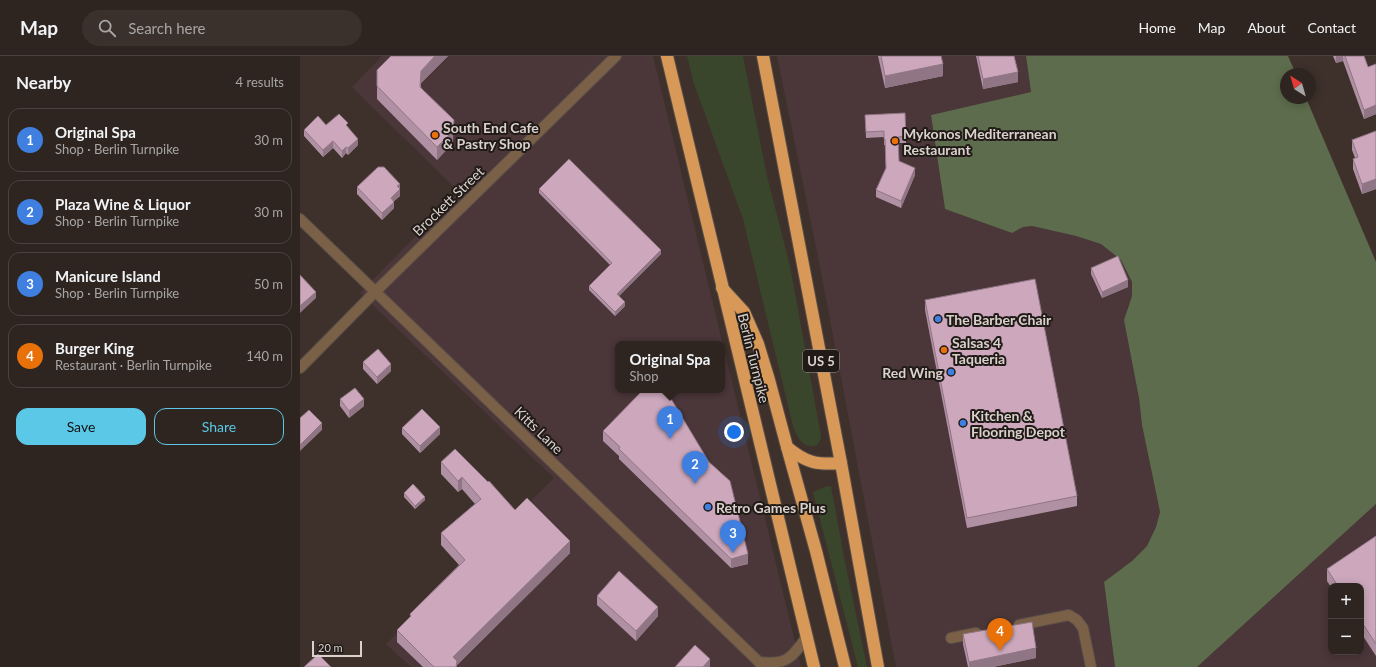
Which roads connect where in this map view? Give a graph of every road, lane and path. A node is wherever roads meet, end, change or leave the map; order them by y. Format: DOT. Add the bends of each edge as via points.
graph roads {
  1 [pos="616,56"];
  2 [pos="667,56"];
  3 [pos="763,56"];
  4 [pos="300,219"];
  5 [pos="722,287"];
  6 [pos="375,292"];
  7 [pos="300,368"];
  8 [pos="787,447"];
  9 [pos="841,463"];
  10 [pos="1011,627"];
  11 [pos="989,631"];
  12 [pos="806,638"];
  13 [pos="951,638"];
  14 [pos="760,664"];
  15 [pos="814,667"];
  16 [pos="845,667"];
  17 [pos="878,667"];
  18 [pos="1091,667"];
  1 -- 6 [label="street, Brockett Street"];
  2 -- 5 [label="highway, Berlin Turnpike"];
  3 -- 9 [label="highway, US 5"];
  4 -- 6 [label="street, Kitts Lane"];
  5 -- 8 [label="highway" via="744,312 758,344"];
  5 -- 12 [label="highway, Berlin Turnpike"];
  6 -- 7 [label="street, Brockett Street"];
  6 -- 14 [label="street, Kitts Lane"];
  8 -- 9 [label="highway" via="798,457 810,462"];
  8 -- 16 [label="highway"];
  9 -- 17 [label="highway, US 5"];
  10 -- 18 [label="street" via="1069,615 1083,628"];
  11 -- 13 [label="street"];
  12 -- 14 [label="street, Kitts Lane" via="795,654 780,662"];
  12 -- 15 [label="highway, Berlin Turnpike"];
}
